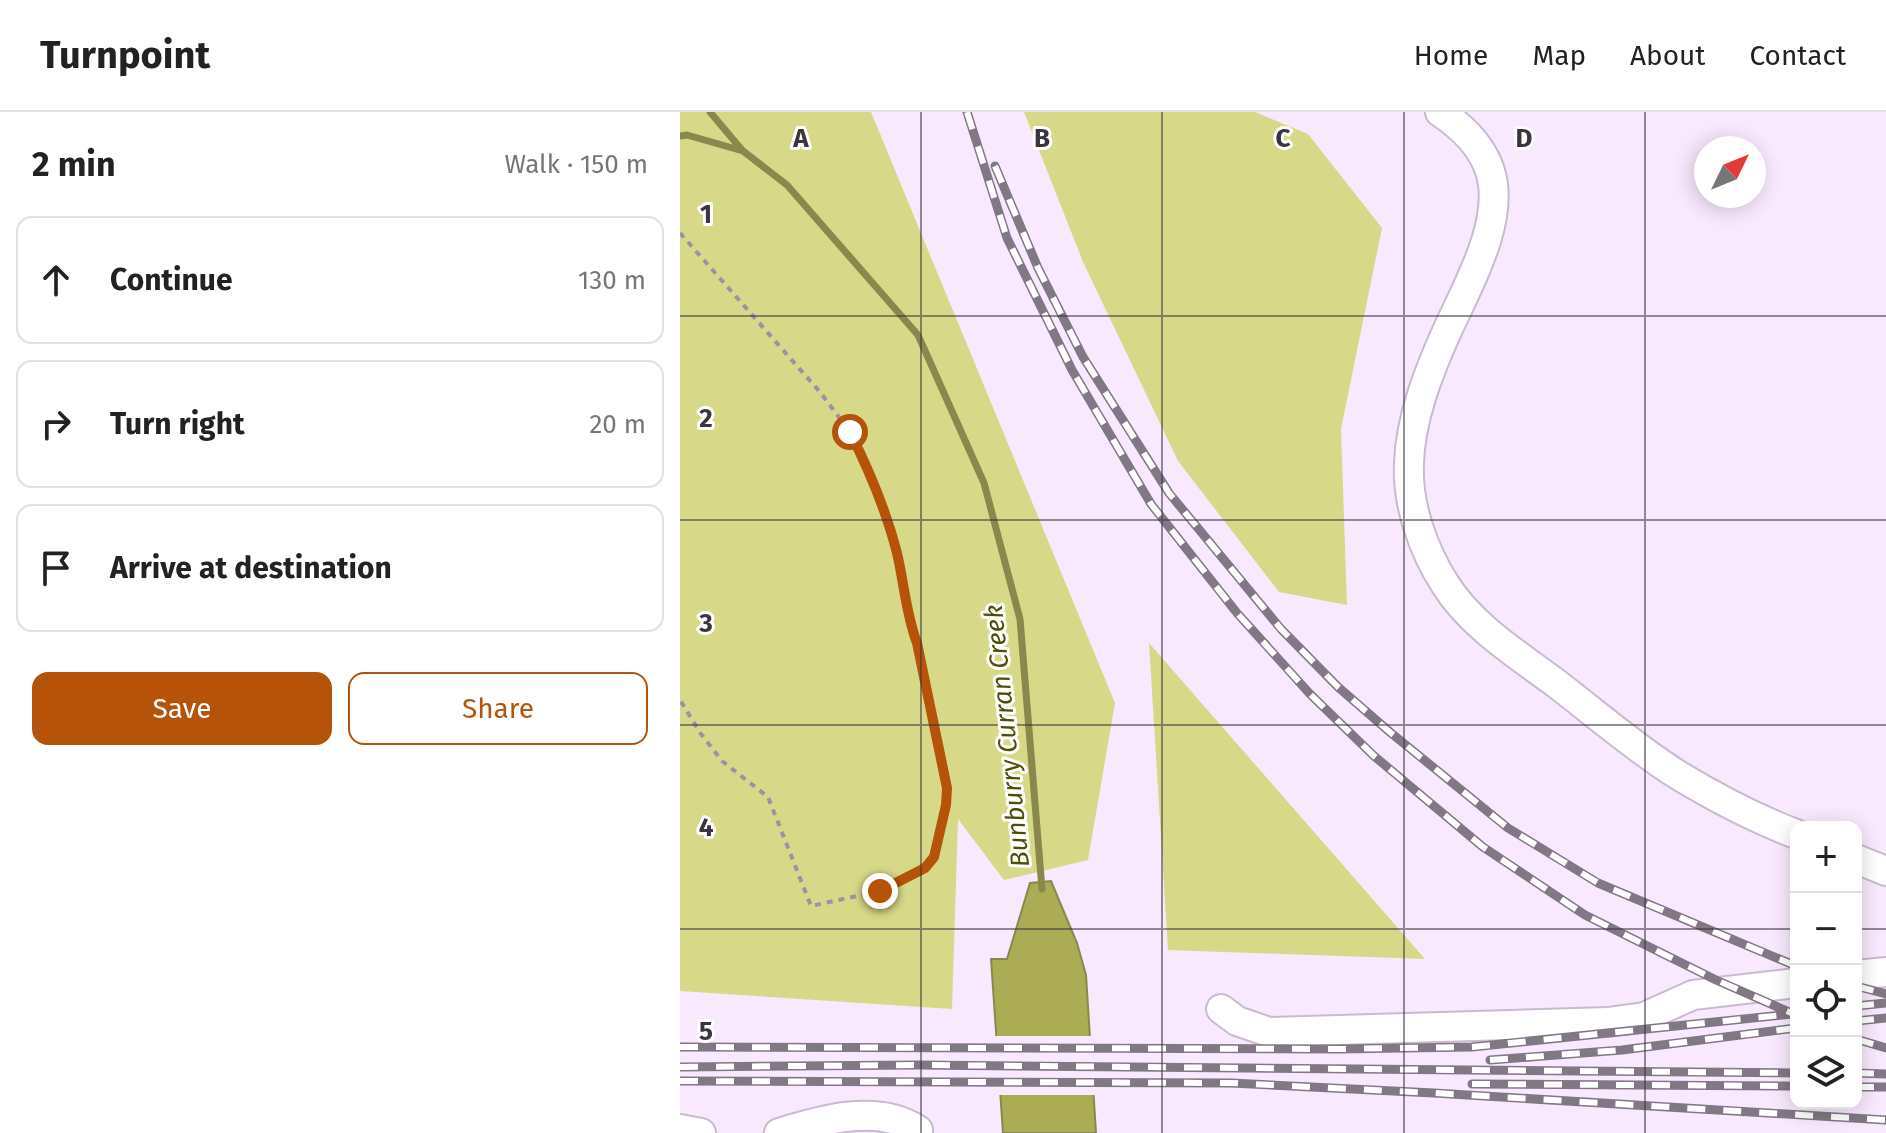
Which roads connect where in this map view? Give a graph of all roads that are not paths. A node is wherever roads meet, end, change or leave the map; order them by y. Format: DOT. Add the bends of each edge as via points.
graph roads {
  1 [pos="1440,112"];
  2 [pos="1790,832"];
  3 [pos="1862,861"];
  4 [pos="1886,871"];
  5 [pos="1886,972"];
  6 [pos="1862,974"];
  7 [pos="1790,984"];
  8 [pos="1221,1009"];
  9 [pos="680,1129"];
  10 [pos="701,1133"];
  11 [pos="779,1133"];
  12 [pos="918,1133"];
  1 -- 2 [label="lane" via="1478,146 1491,172 1493,209 1484,252 1419,405 1409,464 1413,507 1427,551 1445,585 1498,640 1675,773"];
  3 -- 4 [label="lane"];
  5 -- 6 [label="lane"];
  7 -- 8 [label="lane" via="1693,995 1644,1017 1608,1022 1269,1032"];
  9 -- 10 [label="lane"];
  11 -- 12 [label="lane" via="813,1123 881,1116 905,1121"];
}
